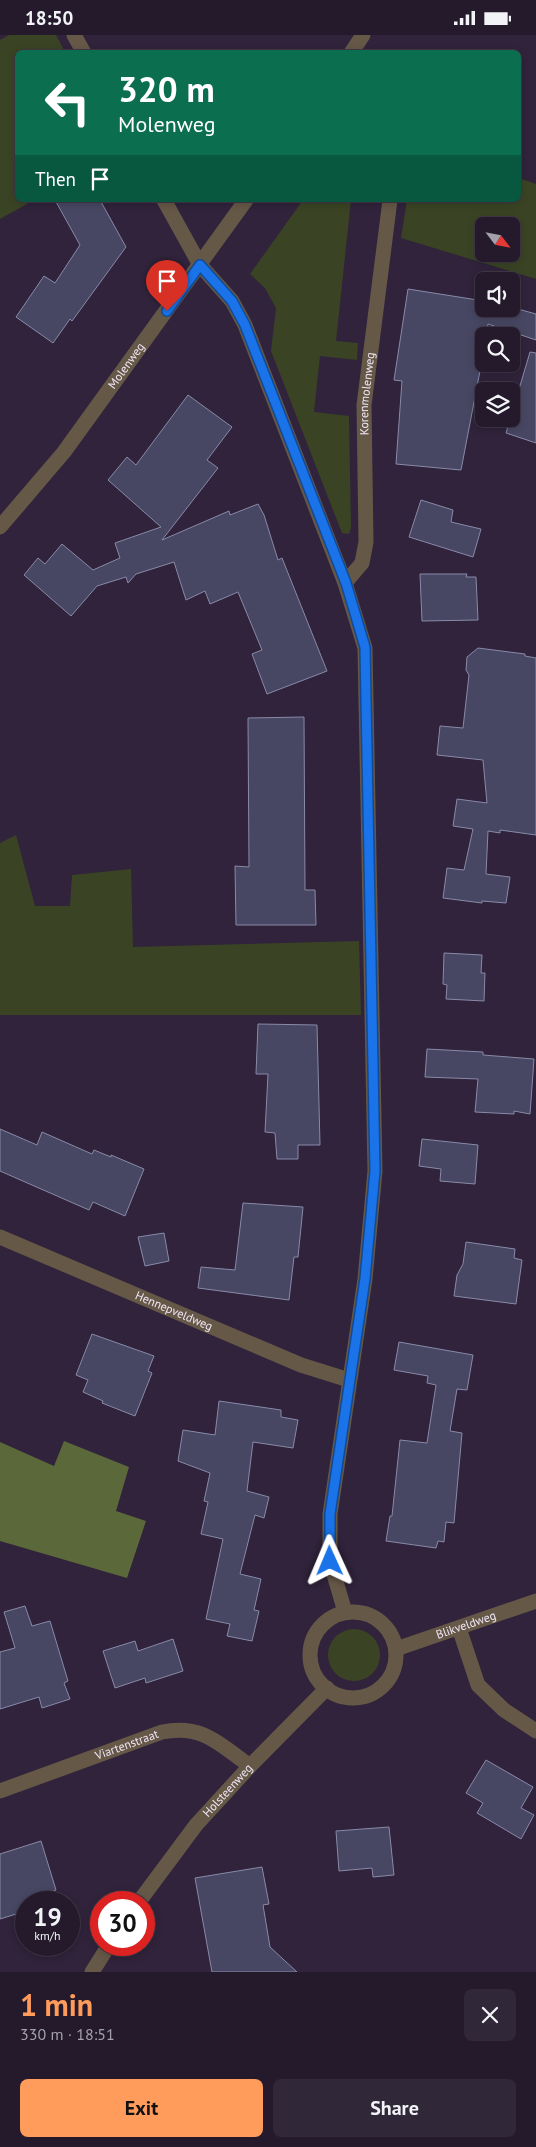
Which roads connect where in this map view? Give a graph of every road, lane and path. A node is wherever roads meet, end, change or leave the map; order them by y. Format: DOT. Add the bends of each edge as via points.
graph roads {
  1 [pos="74,35"];
  2 [pos="363,35"];
  3 [pos="82,50"];
  4 [pos="353,50"];
  5 [pos="165,202"];
  6 [pos="245,202"];
  7 [pos="390,202"];
  8 [pos="200,265"];
  9 [pos="0,527"];
  10 [pos="346,583"];
  11 [pos="0,1237"];
  12 [pos="349,1380"];
  13 [pos="536,1601"];
  14 [pos="345,1612"];
  15 [pos="459,1628"];
  16 [pos="396,1649"];
  17 [pos="327,1688"];
  18 [pos="536,1731"];
  19 [pos="250,1766"];
  20 [pos="0,1791"];
  21 [pos="147,1891"];
  22 [pos="102,1956"];
  23 [pos="92,1972"];
  1 -- 3 [label="street"];
  2 -- 4 [label="street"];
  5 -- 8 [label="street"];
  6 -- 8 [label="street, Molenweg"];
  7 -- 10 [label="street, Korenmolenweg" via="364,405 366,541 362,563"];
  8 -- 9 [label="street, Molenweg" via="64,452"];
  8 -- 10 [label="street" via="232,301 245,325"];
  10 -- 12 [label="street" via="365,647 367,675 375,1171 365,1279"];
  11 -- 12 [label="street, Hennepveldweg" via="301,1365"];
  12 -- 14 [label="street" via="330,1514 330,1561"];
  13 -- 15 [label="street, Blikveldweg"];
  14 -- 16 [label="street" via="373,1616 384,1624"];
  14 -- 17 [label="street" via="322,1625 311,1649 310,1663"];
  15 -- 16 [label="street, Blikveldweg"];
  15 -- 18 [label="street" via="478,1685 504,1710"];
  16 -- 17 [label="street" via="392,1672 374,1694 349,1699"];
  17 -- 19 [label="street, Holsteenweg"];
  19 -- 20 [label="street, Viartenstraat" via="208,1736 190,1729 176,1729"];
  19 -- 21 [label="street, Holsteenweg" via="196,1825"];
  22 -- 23 [label="street"];
}
